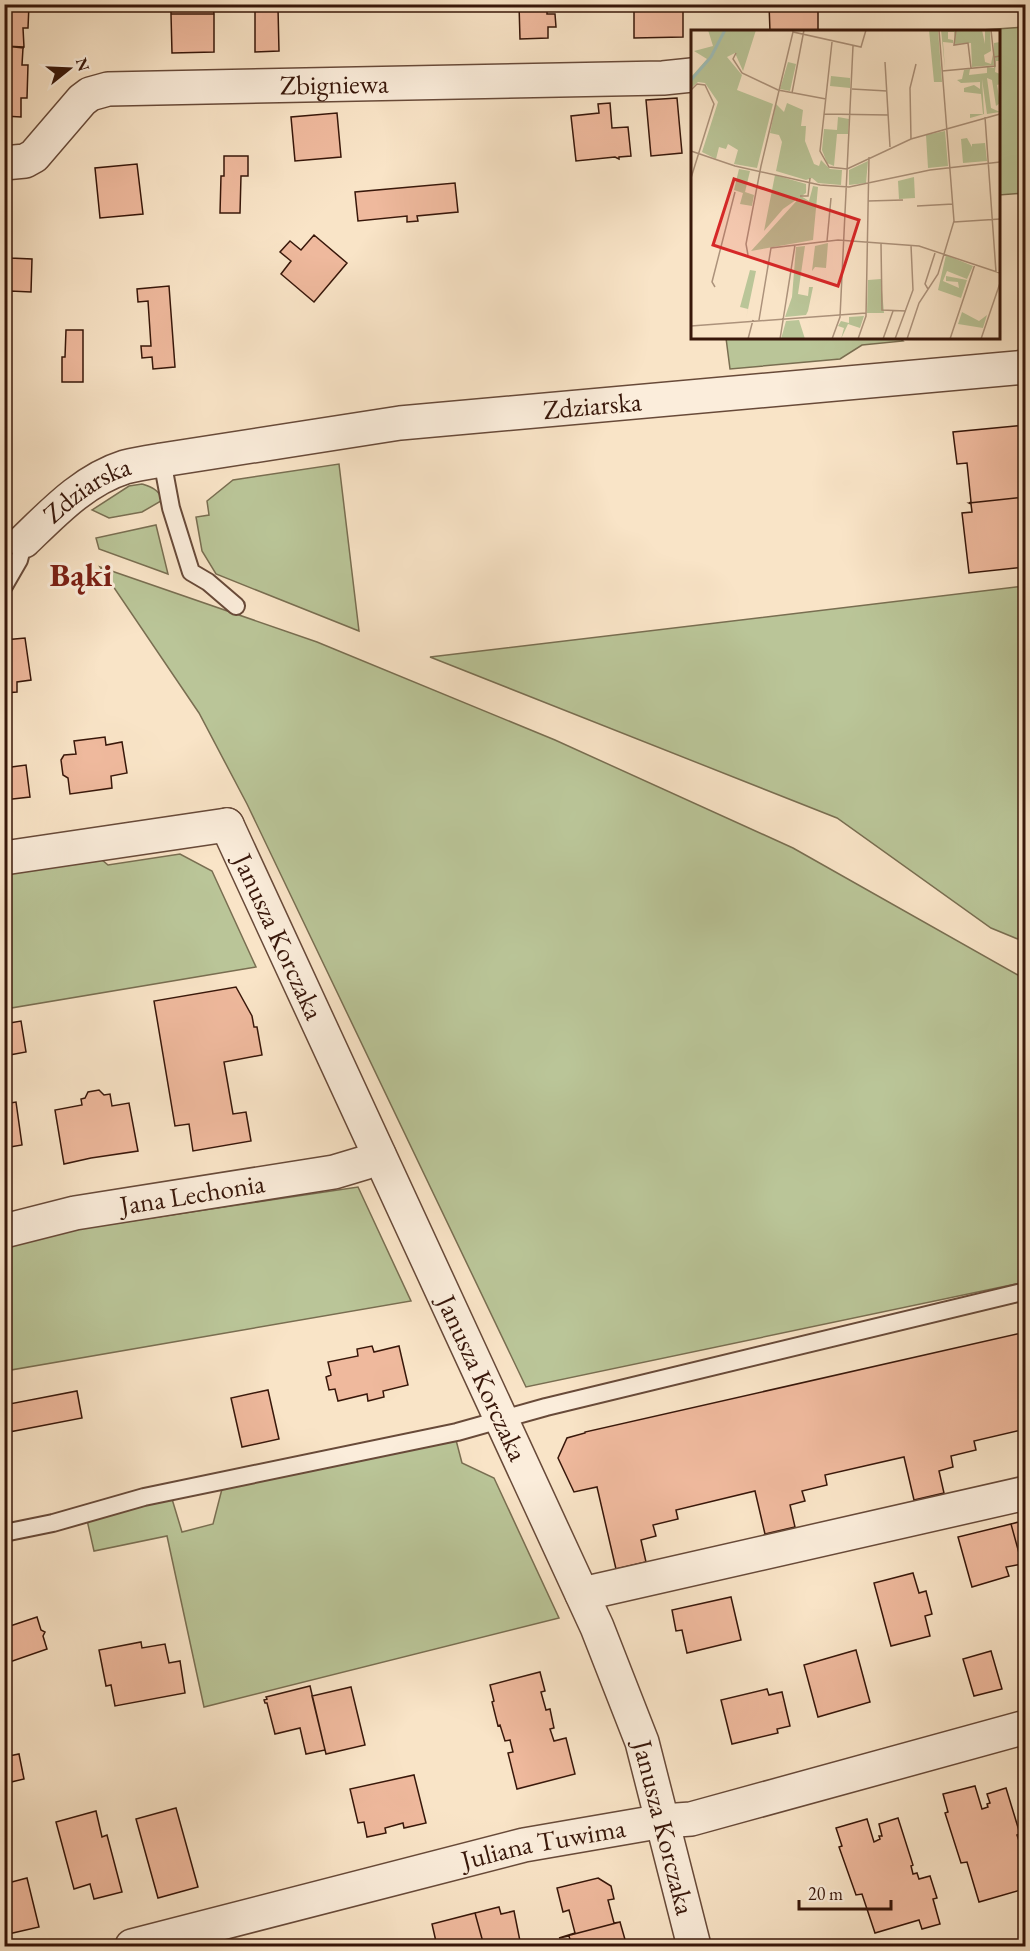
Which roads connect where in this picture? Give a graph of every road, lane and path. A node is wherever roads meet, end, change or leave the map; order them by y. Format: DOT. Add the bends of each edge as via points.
graph roads {
  1 [pos="691,75"];
  2 [pos="4,163"];
  3 [pos="1026,368"];
  4 [pos="162,460"];
  5 [pos="24,541"];
  6 [pos="4,586"];
  7 [pos="236,606"];
  8 [pos="4,858"];
  9 [pos="379,1155"];
  10 [pos="4,1230"];
  11 [pos="1026,1291"];
  12 [pos="501,1419"];
  13 [pos="1026,1493"];
  14 [pos="4,1533"];
  15 [pos="582,1594"];
  16 [pos="1026,1727"];
  17 [pos="663,1821"];
  18 [pos="132,1947"];
  19 [pos="694,1947"];
  1 -- 2 [label="street, Zbigniewa" via="108,89 82,100 34,156"];
  3 -- 4 [label="street, Zdziarska" via="400,423"];
  4 -- 5 [label="street, Zdziarska" via="125,467 85,488 65,501"];
  4 -- 7 [label="lane, Zdziarska" via="171,508 191,572"];
  5 -- 6 [label="lane" via="19,560"];
  8 -- 9 [label="street, Janusza Korczaka" via="227,825"];
  9 -- 10 [label="street, Jana Lechonia" via="334,1172 75,1213"];
  9 -- 12 [label="street, Janusza Korczaka"];
  11 -- 12 [label="lane"];
  12 -- 14 [label="lane" via="457,1432 144,1497"];
  12 -- 15 [label="street, Janusza Korczaka"];
  13 -- 15 [label="street"];
  15 -- 17 [label="street, Janusza Korczaka" via="639,1734"];
  16 -- 17 [label="street, Juliana Tuwima" via="691,1819"];
  17 -- 18 [label="street, Juliana Tuwima" via="524,1845"];
  17 -- 19 [label="street, Janusza Korczaka"];
}
